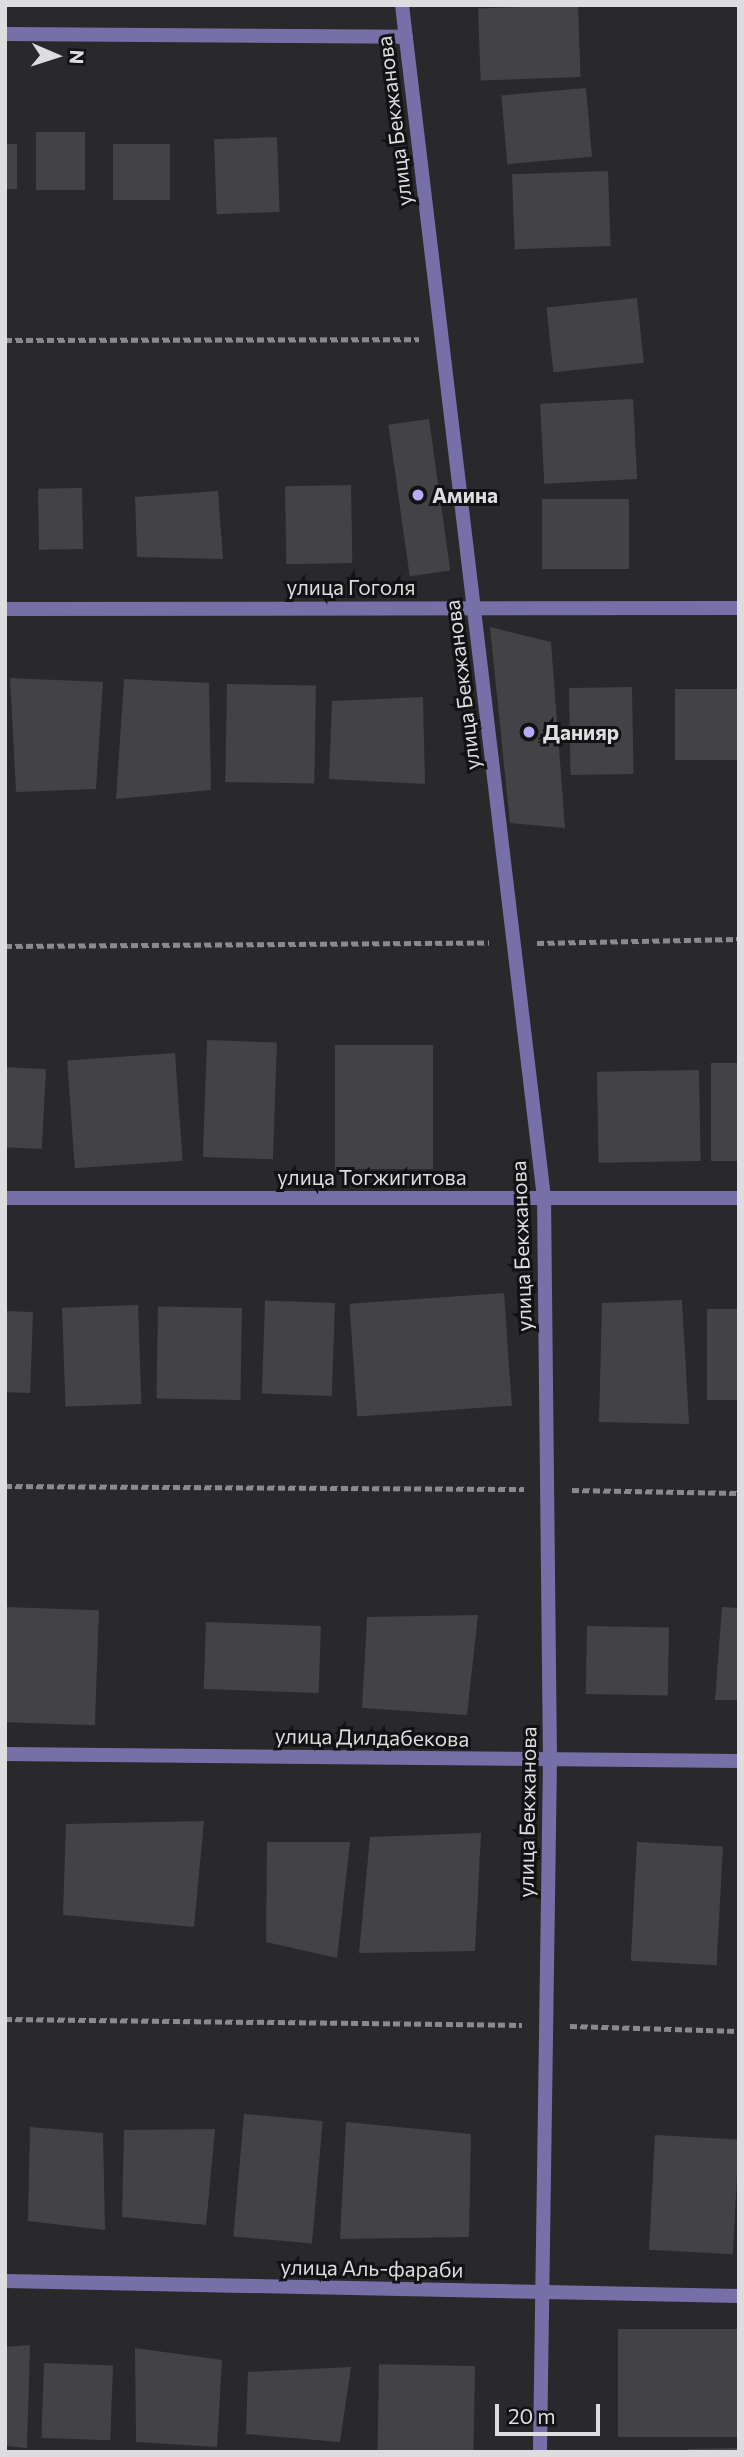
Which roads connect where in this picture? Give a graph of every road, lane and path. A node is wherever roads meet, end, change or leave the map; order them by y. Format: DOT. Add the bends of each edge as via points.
graph roads {
  1 [pos="402,5"];
  2 [pos="5,34"];
  3 [pos="406,37"];
  4 [pos="441,339"];
  5 [pos="5,340"];
  6 [pos="474,608"];
  7 [pos="739,608"];
  8 [pos="5,609"];
  9 [pos="739,939"];
  10 [pos="514,943"];
  11 [pos="5,946"];
  12 [pos="544,1197"];
  13 [pos="5,1198"];
  14 [pos="739,1198"];
  15 [pos="5,1486"];
  16 [pos="547,1490"];
  17 [pos="739,1493"];
  18 [pos="5,1754"];
  19 [pos="550,1760"];
  20 [pos="739,1761"];
  21 [pos="5,2019"];
  22 [pos="544,2026"];
  23 [pos="739,2031"];
  24 [pos="5,2281"];
  25 [pos="539,2293"];
  26 [pos="739,2296"];
  27 [pos="540,2452"];
  1 -- 3 [label="street, улица Бекжанова"];
  2 -- 3 [label="street"];
  3 -- 4 [label="street, улица Бекжанова"];
  4 -- 5 [label="path"];
  4 -- 6 [label="street, улица Бекжанова"];
  6 -- 7 [label="street, улица Гоголя"];
  6 -- 8 [label="street, улица Гоголя"];
  6 -- 10 [label="street, улица Бекжанова"];
  9 -- 10 [label="path"];
  10 -- 11 [label="path"];
  10 -- 12 [label="street, улица Бекжанова"];
  12 -- 13 [label="street, улица Тогжигитова"];
  12 -- 14 [label="street, улица Тогжигитова"];
  12 -- 16 [label="street, улица Бекжанова"];
  15 -- 16 [label="path"];
  16 -- 17 [label="path"];
  16 -- 19 [label="street, улица Бекжанова"];
  18 -- 19 [label="street, улица Дилдабекова"];
  19 -- 20 [label="street, улица Дилдабекова"];
  19 -- 22 [label="street, улица Бекжанова"];
  21 -- 22 [label="path"];
  22 -- 23 [label="path"];
  22 -- 25 [label="street, улица Бекжанова"];
  24 -- 25 [label="street, улица Аль-фараби"];
  25 -- 26 [label="street, улица Аль-фараби"];
  25 -- 27 [label="street, улица Бекжанова"];
}
